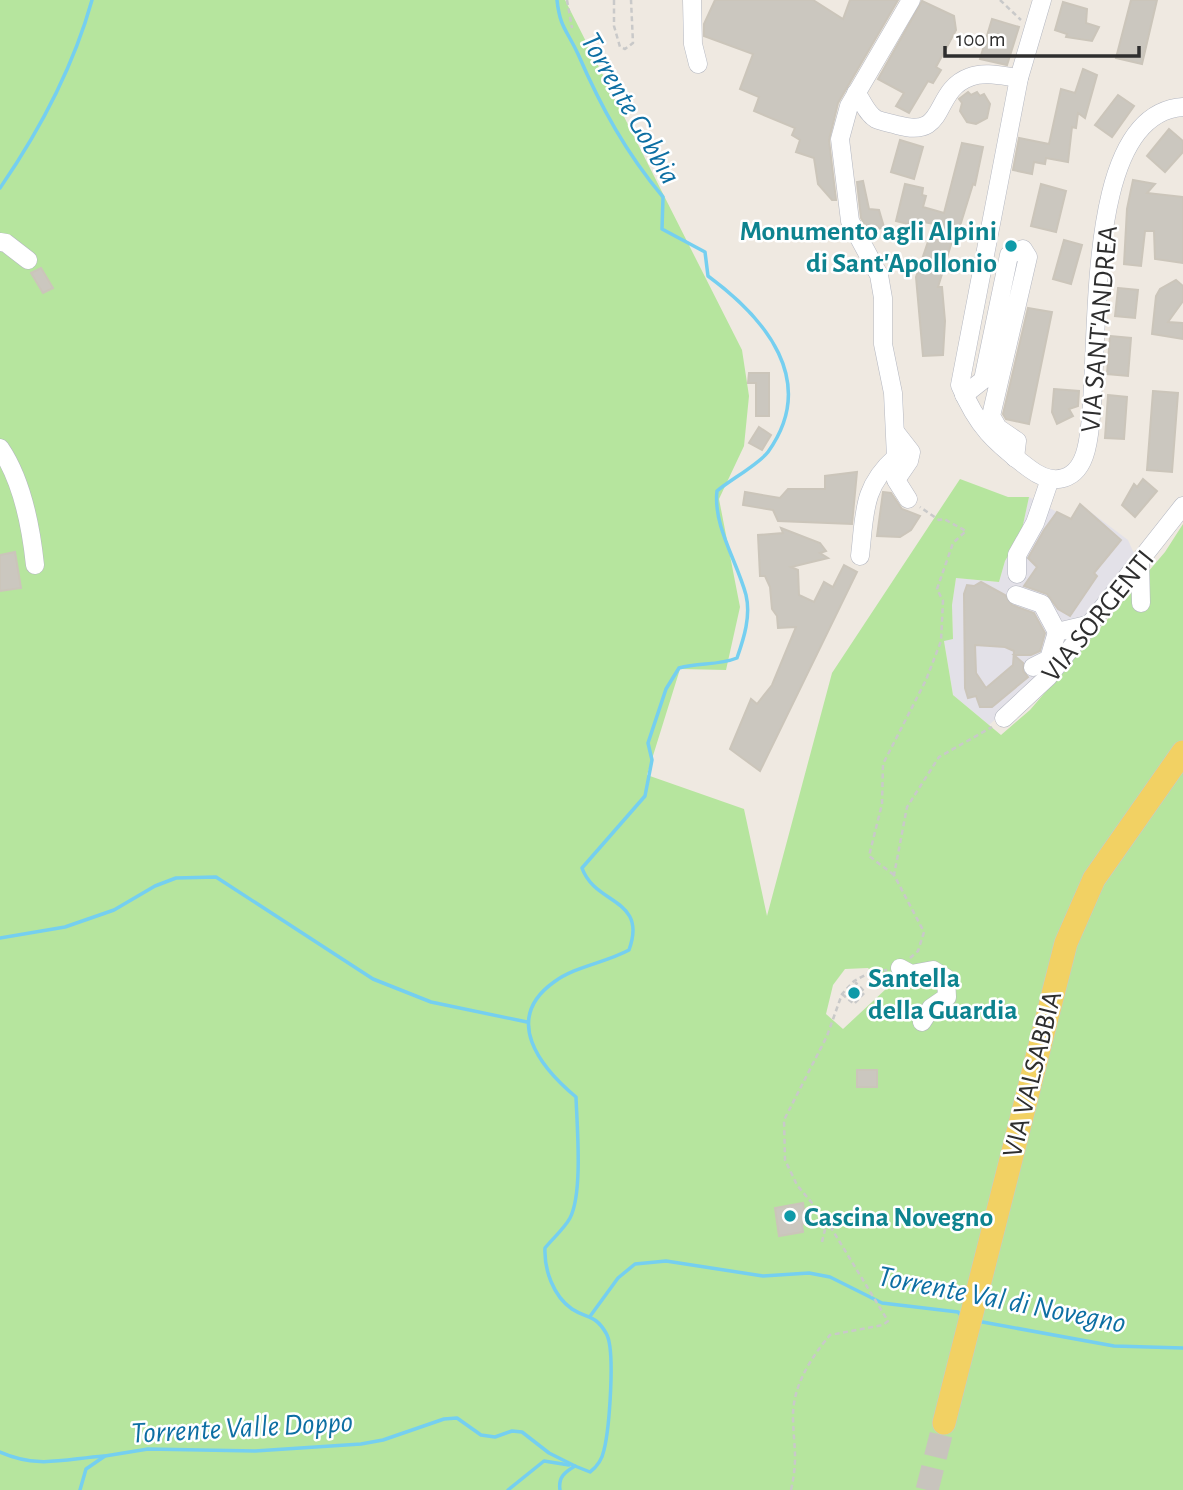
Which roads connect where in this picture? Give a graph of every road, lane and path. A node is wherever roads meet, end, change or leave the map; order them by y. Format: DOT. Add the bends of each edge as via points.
graph roads {
  1 [pos="567,0"];
  2 [pos="614,0"];
  3 [pos="631,0"];
  4 [pos="692,0"];
  5 [pos="911,0"];
  6 [pos="999,0"];
  7 [pos="1042,0"];
  8 [pos="1034,26"];
  9 [pos="572,28"];
  10 [pos="698,64"];
  11 [pos="1018,78"];
  12 [pos="856,93"];
  13 [pos="1183,107"];
  14 [pos="0,242"];
  15 [pos="27,260"];
  16 [pos="964,396"];
  17 [pos="897,434"];
  18 [pos="0,448"];
  19 [pos="1016,458"];
  20 [pos="1050,479"];
  21 [pos="908,499"];
  22 [pos="1183,506"];
  23 [pos="859,556"];
  24 [pos="1140,562"];
  25 [pos="35,565"];
  26 [pos="1017,574"];
  27 [pos="1016,594"];
  28 [pos="1141,603"];
  29 [pos="1091,624"];
  30 [pos="1057,632"];
  31 [pos="1033,667"];
  32 [pos="999,722"];
  33 [pos="1183,752"];
  34 [pos="894,875"];
  35 [pos="900,968"];
  36 [pos="854,981"];
  37 [pos="842,994"];
  38 [pos="922,1022"];
  39 [pos="827,1221"];
  40 [pos="822,1242"];
  41 [pos="946,1417"];
  42 [pos="791,1490"];
  1 -- 9 [label="path"];
  2 -- 3 [label="path" via="617,40 625,49 633,43"];
  4 -- 10 [label="street"];
  5 -- 12 [label="street"];
  6 -- 8 [label="path"];
  7 -- 8 [label="street"];
  8 -- 11 [label="street"];
  11 -- 12 [label="street" via="982,75 960,82 947,92 937,116 922,129 876,119"];
  11 -- 16 [label="street" via="960,385"];
  12 -- 17 [label="street" via="841,139 847,206 850,221 879,275 883,344"];
  13 -- 20 [label="street, VIA SANT'ANDREA" via="1153,117 1122,160 1100,243 1087,449 1072,473 1058,481"];
  14 -- 15 [label="street"];
  16 -- 19 [label="street" via="987,434"];
  16 -- 19 [label="street" via="983,380 1009,255 1023,249 1028,257 991,416 998,428 1017,441"];
  17 -- 21 [label="street" via="911,452 896,480"];
  17 -- 23 [label="street" via="896,457 869,488"];
  18 -- 25 [label="street" via="28,524"];
  19 -- 20 [label="street"];
  20 -- 26 [label="street" via="1035,523 1017,555"];
  21 -- 34 [label="path" via="966,532 953,544 936,589 943,601 941,641 883,764 882,804 869,856"];
  22 -- 24 [label="street, VIA SORGENTI"];
  24 -- 28 [label="street"];
  24 -- 29 [label="street, VIA SORGENTI"];
  27 -- 30 [label="street" via="1042,604"];
  29 -- 30 [label="street"];
  29 -- 32 [label="street, VIA SORGENTI" via="1048,677"];
  30 -- 31 [label="street" via="1049,659"];
  32 -- 34 [label="path" via="939,757 906,807"];
  33 -- 41 [label="main road, VIA VALSABBIA" via="1094,879 1066,943"];
  34 -- 35 [label="path" via="924,932 918,951"];
  35 -- 36 [label="path" via="869,973"];
  35 -- 38 [label="street" via="911,974 933,970 946,978 947,997 931,1008"];
  36 -- 37 [label="path"];
  36 -- 37 [label="path" via="865,992 854,1004"];
  37 -- 39 [label="path" via="827,1035 784,1120 785,1160 797,1185"];
  39 -- 40 [label="path"];
  39 -- 42 [label="path" via="888,1321 830,1335 811,1358 793,1417 797,1463"];
}
